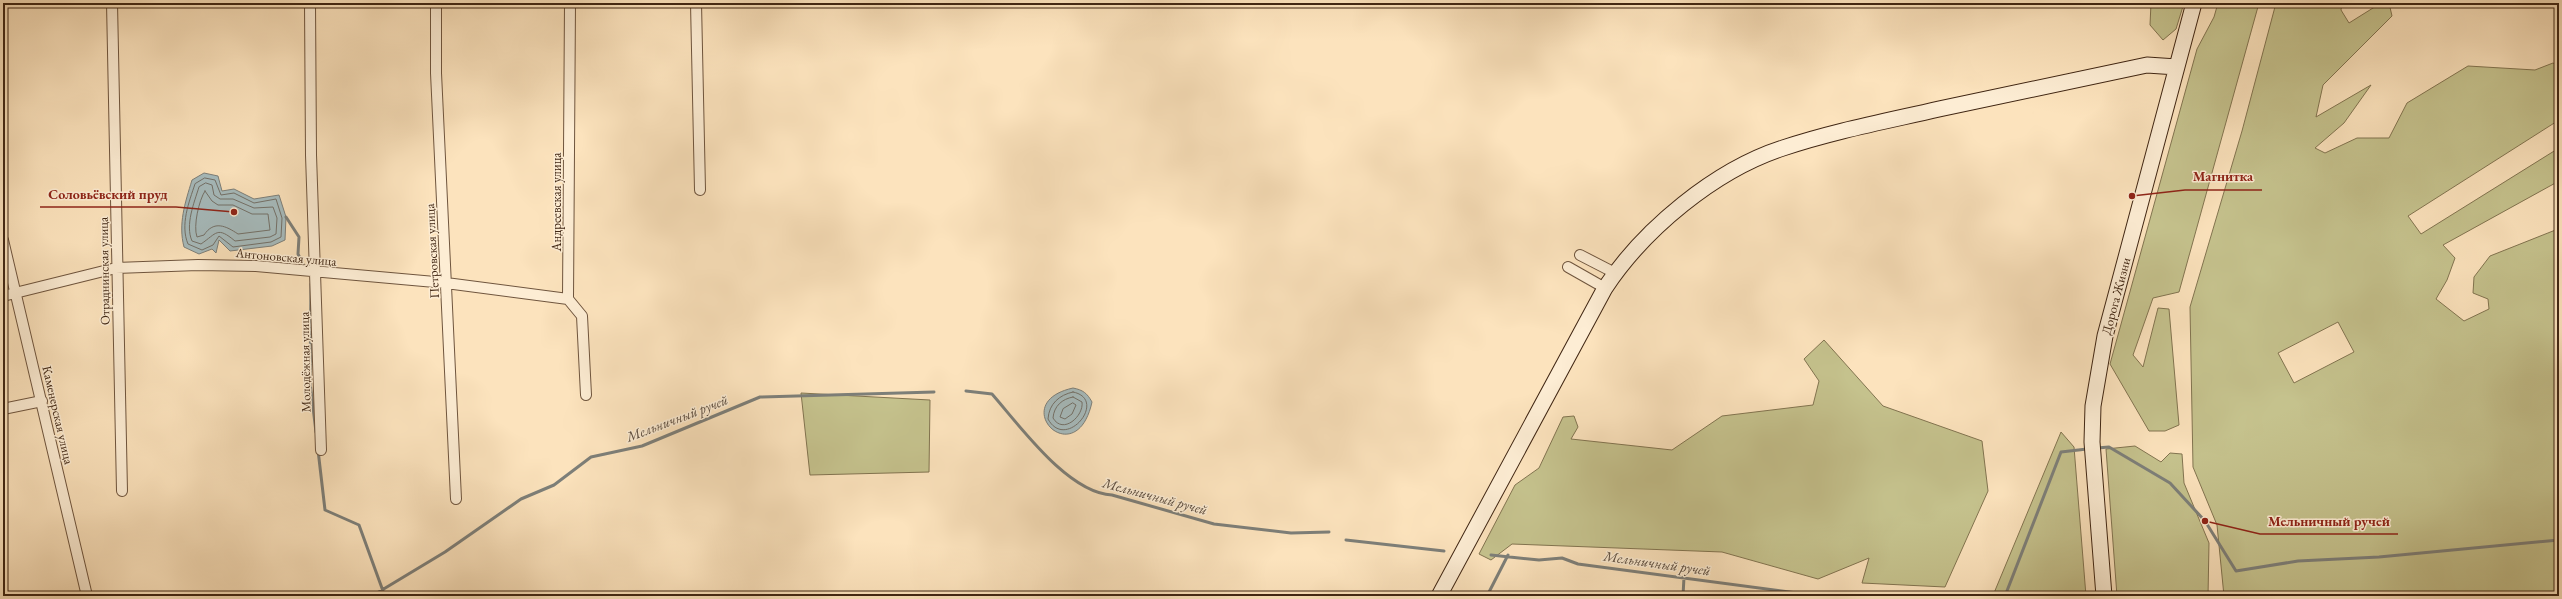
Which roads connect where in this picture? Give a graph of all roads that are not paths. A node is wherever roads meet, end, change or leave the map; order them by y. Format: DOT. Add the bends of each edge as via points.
graph roads {
  1 [pos="112,3"];
  2 [pos="310,3"];
  3 [pos="436,3"];
  4 [pos="570,3"];
  5 [pos="696,3"];
  6 [pos="2194,3"];
  7 [pos="2177,67"];
  8 [pos="700,190"];
  9 [pos="3,240"];
  10 [pos="1580,255"];
  11 [pos="1568,267"];
  12 [pos="116,268"];
  13 [pos="317,273"];
  14 [pos="1615,273"];
  15 [pos="446,284"];
  16 [pos="1605,288"];
  17 [pos="15,293"];
  18 [pos="3,296"];
  19 [pos="568,299"];
  20 [pos="586,395"];
  21 [pos="42,401"];
  22 [pos="3,409"];
  23 [pos="321,450"];
  24 [pos="122,491"];
  25 [pos="456,498"];
  26 [pos="87,596"];
  27 [pos="1439,596"];
  28 [pos="2104,596"];
  1 -- 12 [label="street, Отраднинская улица"];
  2 -- 13 [label="street, Молодёжная улица" via="311,155"];
  3 -- 15 [label="street, Петровская улица" via="436,73"];
  4 -- 19 [label="street, Андреевская улица"];
  5 -- 8 [label="street"];
  6 -- 7 [label="main road, Дорога Жизни"];
  7 -- 14 [label="main road" via="2147,65 1838,132 1782,148 1728,174 1696,196 1660,223 1629,253"];
  7 -- 28 [label="main road, Дорога Жизни" via="2104,336 2098,369 2092,442"];
  9 -- 17 [label="street, Каменерская улица"];
  10 -- 14 [label="street"];
  11 -- 16 [label="street"];
  12 -- 13 [label="street, Антоновская улица" via="256,266"];
  12 -- 17 [label="street, Антоновская улица"];
  12 -- 24 [label="street, Отраднинская улица"];
  13 -- 15 [label="street, Антоновская улица"];
  13 -- 23 [label="street, Молодёжная улица"];
  14 -- 16 [label="main road"];
  15 -- 19 [label="street, Антоновская улица"];
  15 -- 25 [label="street, Петровская улица"];
  16 -- 27 [label="main road"];
  17 -- 18 [label="street, Антоновская улица"];
  17 -- 21 [label="street, Каменерская улица"];
  19 -- 20 [label="street" via="582,316"];
  21 -- 22 [label="street"];
  21 -- 26 [label="street, Каменерская улица"];
}
